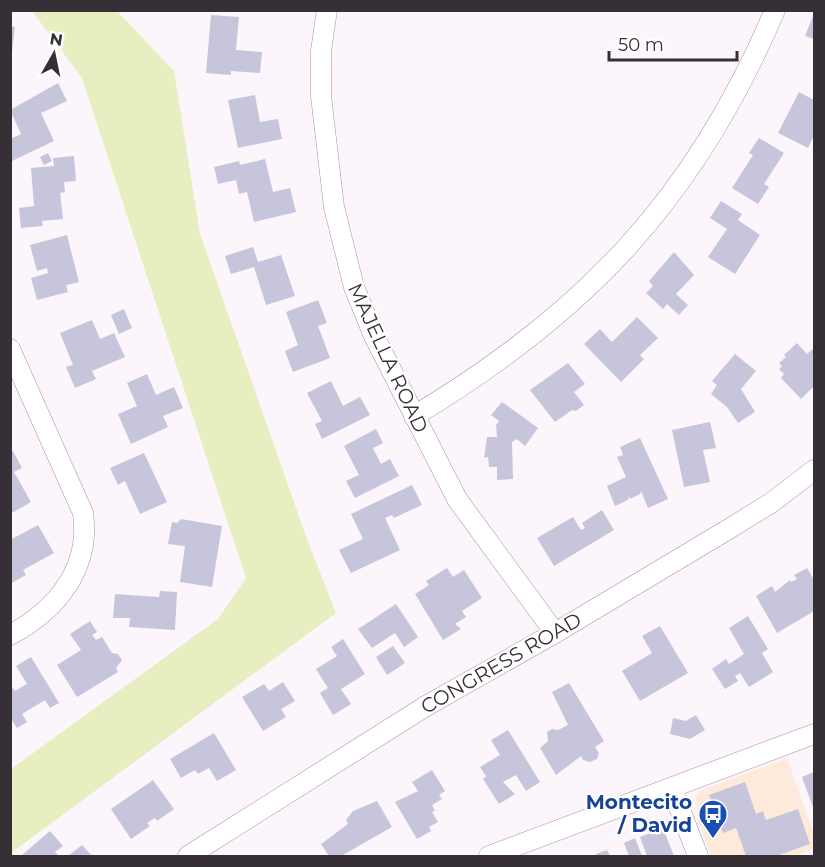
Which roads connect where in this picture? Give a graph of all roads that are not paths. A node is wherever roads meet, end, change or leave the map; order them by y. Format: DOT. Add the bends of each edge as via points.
graph roads {
  1 [pos="327,10"];
  2 [pos="775,10"];
  3 [pos="10,349"];
  4 [pos="414,416"];
  5 [pos="814,470"];
  6 [pos="555,633"];
  7 [pos="10,635"];
  8 [pos="814,734"];
  9 [pos="672,789"];
  10 [pos="188,856"];
  11 [pos="489,856"];
  12 [pos="698,856"];
  1 -- 4 [label="street, MAJELLA ROAD" via="321,51 321,96 334,207 354,287"];
  2 -- 4 [label="street" via="728,110 696,161 670,198 606,272 533,337"];
  3 -- 7 [label="street" via="83,513 85,531 83,552 63,592 47,610"];
  4 -- 6 [label="street, MAJELLA ROAD" via="457,498"];
  5 -- 6 [label="street, CONGRESS ROAD" via="771,503"];
  6 -- 10 [label="street, CONGRESS ROAD" via="426,705"];
  8 -- 9 [label="street"];
  9 -- 11 [label="street"];
  9 -- 12 [label="street"];
}
